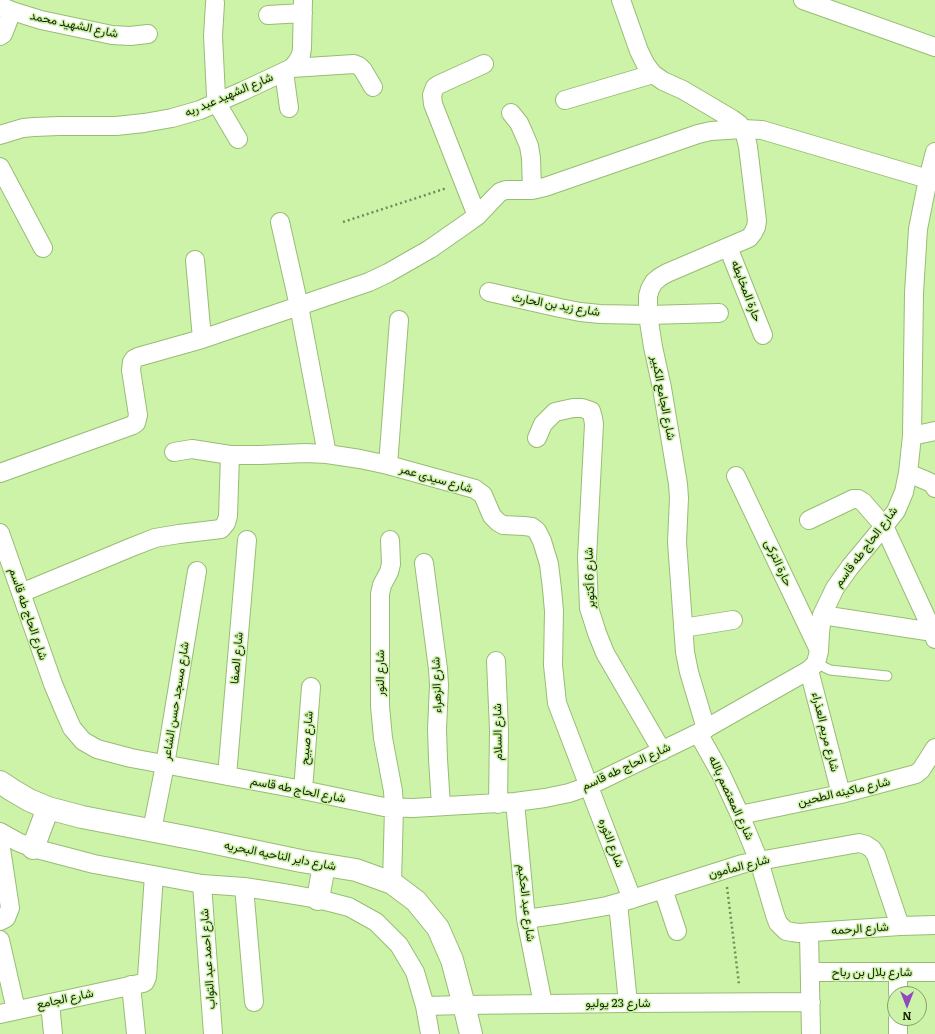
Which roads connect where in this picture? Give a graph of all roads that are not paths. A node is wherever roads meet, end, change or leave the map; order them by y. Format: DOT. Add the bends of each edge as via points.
graph roads {
  1 [pos="621,0"];
  2 [pos="803,0"];
  3 [pos="214,3"];
  4 [pos="303,7"];
  5 [pos="6,9"];
  6 [pos="268,15"];
  7 [pos="148,34"];
  8 [pos="0,36"];
  9 [pos="935,47"];
  10 [pos="484,64"];
  11 [pos="288,70"];
  12 [pos="653,74"];
  13 [pos="373,87"];
  14 [pos="565,100"];
  15 [pos="217,102"];
  16 [pos="289,108"];
  17 [pos="511,113"];
  18 [pos="743,129"];
  19 [pos="0,135"];
  20 [pos="238,139"];
  21 [pos="935,152"];
  22 [pos="0,167"];
  23 [pos="928,179"];
  24 [pos="532,190"];
  25 [pos="477,216"];
  26 [pos="280,222"];
  27 [pos="728,247"];
  28 [pos="43,248"];
  29 [pos="195,260"];
  30 [pos="489,292"];
  31 [pos="299,306"];
  32 [pos="719,312"];
  33 [pos="648,315"];
  34 [pos="399,320"];
  35 [pos="763,335"];
  36 [pos="202,339"];
  37 [pos="935,431"];
  38 [pos="912,436"];
  39 [pos="538,438"];
  40 [pos="174,452"];
  41 [pos="326,454"];
  42 [pos="230,455"];
  43 [pos="388,465"];
  44 [pos="0,473"];
  45 [pos="908,473"];
  46 [pos="736,476"];
  47 [pos="935,488"];
  48 [pos="809,520"];
  49 [pos="884,526"];
  50 [pos="0,533"];
  51 [pos="247,540"];
  52 [pos="390,540"];
  53 [pos="424,563"];
  54 [pos="197,571"];
  55 [pos="21,593"];
  56 [pos="822,615"];
  57 [pos="733,620"];
  58 [pos="683,628"];
  59 [pos="934,635"];
  60 [pos="496,661"];
  61 [pos="815,661"];
  62 [pos="887,676"];
  63 [pos="311,687"];
  64 [pos="702,731"];
  65 [pos="935,748"];
  66 [pos="662,750"];
  67 [pos="165,765"];
  68 [pos="227,776"];
  69 [pos="0,782"];
  70 [pos="589,786"];
  71 [pos="303,790"];
  72 [pos="841,794"];
  73 [pos="506,803"];
  74 [pos="441,806"];
  75 [pos="48,808"];
  76 [pos="394,808"];
  77 [pos="740,815"];
  78 [pos="152,830"];
  79 [pos="0,832"];
  80 [pos="0,842"];
  81 [pos="34,848"];
  82 [pos="759,861"];
  83 [pos="324,865"];
  84 [pos="154,875"];
  85 [pos="392,882"];
  86 [pos="202,884"];
  87 [pos="244,888"];
  88 [pos="663,889"];
  89 [pos="318,899"];
  90 [pos="625,901"];
  91 [pos="526,919"];
  92 [pos="0,921"];
  93 [pos="900,926"];
  94 [pos="935,926"];
  95 [pos="677,931"];
  96 [pos="786,931"];
  97 [pos="809,932"];
  98 [pos="0,940"];
  99 [pos="810,972"];
  100 [pos="898,972"];
  101 [pos="935,972"];
  102 [pos="131,985"];
  103 [pos="898,986"];
  104 [pos="254,1002"];
  105 [pos="811,1002"];
  106 [pos="50,1003"];
  107 [pos="628,1003"];
  108 [pos="543,1004"];
  109 [pos="464,1005"];
  110 [pos="425,1006"];
  111 [pos="8,1012"];
  112 [pos="53,1034"];
  113 [pos="136,1034"];
  114 [pos="213,1034"];
  115 [pos="430,1034"];
  116 [pos="471,1034"];
  117 [pos="811,1034"];
  1 -- 12 [label="street" via="639,51"];
  2 -- 9 [label="street"];
  3 -- 15 [label="street" via="212,36"];
  4 -- 6 [label="street"];
  4 -- 11 [label="street" via="301,55 298,62"];
  5 -- 7 [label="street, شارع الشهيد محمد" via="42,20 112,35"];
  5 -- 8 [label="street" via="3,34"];
  10 -- 25 [label="street" via="438,85 432,96"];
  11 -- 13 [label="street" via="354,64 363,70"];
  11 -- 15 [label="street, شارع الشهيد عبد ربه"];
  11 -- 16 [label="street"];
  12 -- 14 [label="street"];
  12 -- 18 [label="street" via="732,119"];
  15 -- 19 [label="street, شارع الشهيد عبد ربه" via="200,110 144,123 34,127"];
  15 -- 20 [label="street"];
  17 -- 24 [label="street" via="519,123 529,146"];
  18 -- 23 [label="street" via="762,130"];
  18 -- 24 [label="street" via="698,134"];
  18 -- 27 [label="street, شارع الجامع الكبير" via="748,147 757,221 749,238"];
  21 -- 23 [label="street, شارع الحاج طه قاسم"];
  22 -- 28 [label="street"];
  23 -- 38 [label="street, شارع الحاج طه قاسم" via="918,229 916,258"];
  24 -- 25 [label="street" via="500,192"];
  25 -- 31 [label="street" via="430,249 383,275 360,286"];
  26 -- 31 [label="street"];
  27 -- 33 [label="street, شارع الجامع الكبير" via="667,273 654,282 648,296"];
  27 -- 35 [label="street, حارة المخابطه"];
  29 -- 36 [label="street"];
  30 -- 33 [label="street, شارع زيد بن الحارث" via="580,312"];
  31 -- 36 [label="street"];
  31 -- 41 [label="street"];
  32 -- 33 [label="street, شارع زيد بن الحارث"];
  33 -- 58 [label="street, شارع الجامع الكبير" via="678,484 677,542"];
  34 -- 43 [label="street"];
  36 -- 44 [label="street" via="134,359 131,370 138,415 133,426"];
  37 -- 38 [label="street"];
  38 -- 45 [label="street, شارع الحاج طه قاسم"];
  39 -- 66 [label="street, شارع 6 أكتوبر" via="543,424 556,412 573,408 590,411 594,424 587,558 589,608 605,653"];
  40 -- 42 [label="street, شارع سيدى عمر" via="192,449"];
  41 -- 42 [label="street, شارع سيدى عمر"];
  41 -- 43 [label="street, شارع سيدى عمر"];
  42 -- 55 [label="street" via="228,516 221,529 155,538"];
  43 -- 70 [label="street, شارع سيدى عمر" via="475,489 483,495 492,516 498,522 503,525 532,527 537,531 549,564 552,589 553,665 557,703"];
  45 -- 47 [label="street" via="933,484"];
  45 -- 49 [label="street, شارع الحاج طه قاسم" via="904,492 896,510"];
  46 -- 61 [label="street, حارة التركى"];
  48 -- 49 [label="street" via="848,501 858,499"];
  49 -- 56 [label="street, شارع الحاج طه قاسم" via="835,588"];
  49 -- 59 [label="street"];
  50 -- 55 [label="street, شارع الحاج طه قاسم"];
  51 -- 68 [label="street, شارع الصفا"];
  52 -- 76 [label="street, شارع النور" via="391,564 380,594 380,706"];
  53 -- 74 [label="street, شارع الزهراء" via="438,669 437,728"];
  54 -- 67 [label="street, شارع مسجد حسن الشاعر"];
  55 -- 67 [label="street, شارع الحاج طه قاسم" via="53,684 72,728 82,741 97,749"];
  56 -- 59 [label="street"];
  56 -- 61 [label="street, شارع الحاج طه قاسم"];
  57 -- 58 [label="street"];
  58 -- 64 [label="street, شارع الجامع الكبير" via="685,652"];
  60 -- 73 [label="street, شارع السلام"];
  61 -- 62 [label="lane" via="830,670"];
  61 -- 64 [label="street, شارع الحاج طه قاسم"];
  61 -- 72 [label="street, شارع مريم العذراء"];
  63 -- 71 [label="street, شارع صبيح"];
  64 -- 66 [label="street, شارع الحاج طه قاسم"];
  64 -- 77 [label="street, شارع المعتصم بالله"];
  65 -- 72 [label="street, شارع ماكينه الطحين" via="916,774"];
  66 -- 70 [label="street, شارع الحاج طه قاسم"];
  67 -- 68 [label="street, شارع الحاج طه قاسم"];
  67 -- 78 [label="street, شارع مسجد حسن الشاعر"];
  68 -- 71 [label="street, شارع الحاج طه قاسم"];
  69 -- 75 [label="street, شارع داير الناحيه البحريه"];
  70 -- 73 [label="street, شارع الحاج طه قاسم" via="546,798"];
  70 -- 90 [label="street, شارع الثوره"];
  71 -- 76 [label="street, شارع الحاج طه قاسم"];
  72 -- 77 [label="street, شارع ماكينه الطحين"];
  73 -- 74 [label="street, شارع الحاج طه قاسم"];
  73 -- 91 [label="street, شارع عبد الحكيم"];
  74 -- 76 [label="street, شارع الحاج طه قاسم"];
  75 -- 78 [label="street, شارع داير الناحيه البحريه"];
  75 -- 81 [label="street"];
  76 -- 85 [label="street, شارع النور"];
  77 -- 82 [label="street, شارع المعتصم بالله"];
  78 -- 83 [label="street, شارع داير الناحيه البحريه"];
  79 -- 81 [label="street"];
  80 -- 92 [label="street" via="10,908 6,918"];
  81 -- 84 [label="street" via="94,864"];
  82 -- 88 [label="street, شارع المأمون"];
  82 -- 93 [label="street, شارع المأمون" via="852,844 866,845 876,855"];
  82 -- 96 [label="street, شارع المعتصم بالله" via="778,923"];
  83 -- 85 [label="street, شارع داير الناحيه البحريه" via="356,870"];
  83 -- 89 [label="street"];
  84 -- 86 [label="street"];
  84 -- 102 [label="street, شارع الجامع" via="147,977 145,982"];
  85 -- 109 [label="street, شارع داير الناحيه البحريه" via="416,901 438,928 452,960"];
  86 -- 87 [label="street"];
  86 -- 114 [label="street, شارع احمد عبد التواب"];
  87 -- 89 [label="street"];
  87 -- 104 [label="street"];
  88 -- 90 [label="street, شارع المأمون"];
  88 -- 95 [label="street"];
  89 -- 110 [label="street" via="349,907 376,922 399,945 415,972"];
  90 -- 91 [label="street, شارع المأمون" via="589,910"];
  90 -- 107 [label="street, شارع الثوره"];
  91 -- 108 [label="street, شارع عبد الحكيم"];
  93 -- 94 [label="street, شارع الرحمه"];
  93 -- 97 [label="street, شارع الرحمه"];
  96 -- 97 [label="street, شارع الرحمه"];
  97 -- 99 [label="street"];
  98 -- 111 [label="street"];
  99 -- 100 [label="street, شارع بلال بن رباح"];
  99 -- 105 [label="street"];
  100 -- 101 [label="street, شارع بلال بن رباح"];
  100 -- 103 [label="street"];
  102 -- 106 [label="street, شارع الجامع"];
  102 -- 113 [label="street"];
  105 -- 107 [label="street, شارع 23 يوليو"];
  105 -- 117 [label="street"];
  106 -- 111 [label="street, شارع الجامع"];
  106 -- 112 [label="street"];
  107 -- 108 [label="street, شارع 23 يوليو"];
  108 -- 109 [label="street, شارع 23 يوليو"];
  109 -- 110 [label="street, شارع 23 يوليو"];
  109 -- 116 [label="street, شارع داير الناحيه البحريه"];
  110 -- 115 [label="street"];
}
